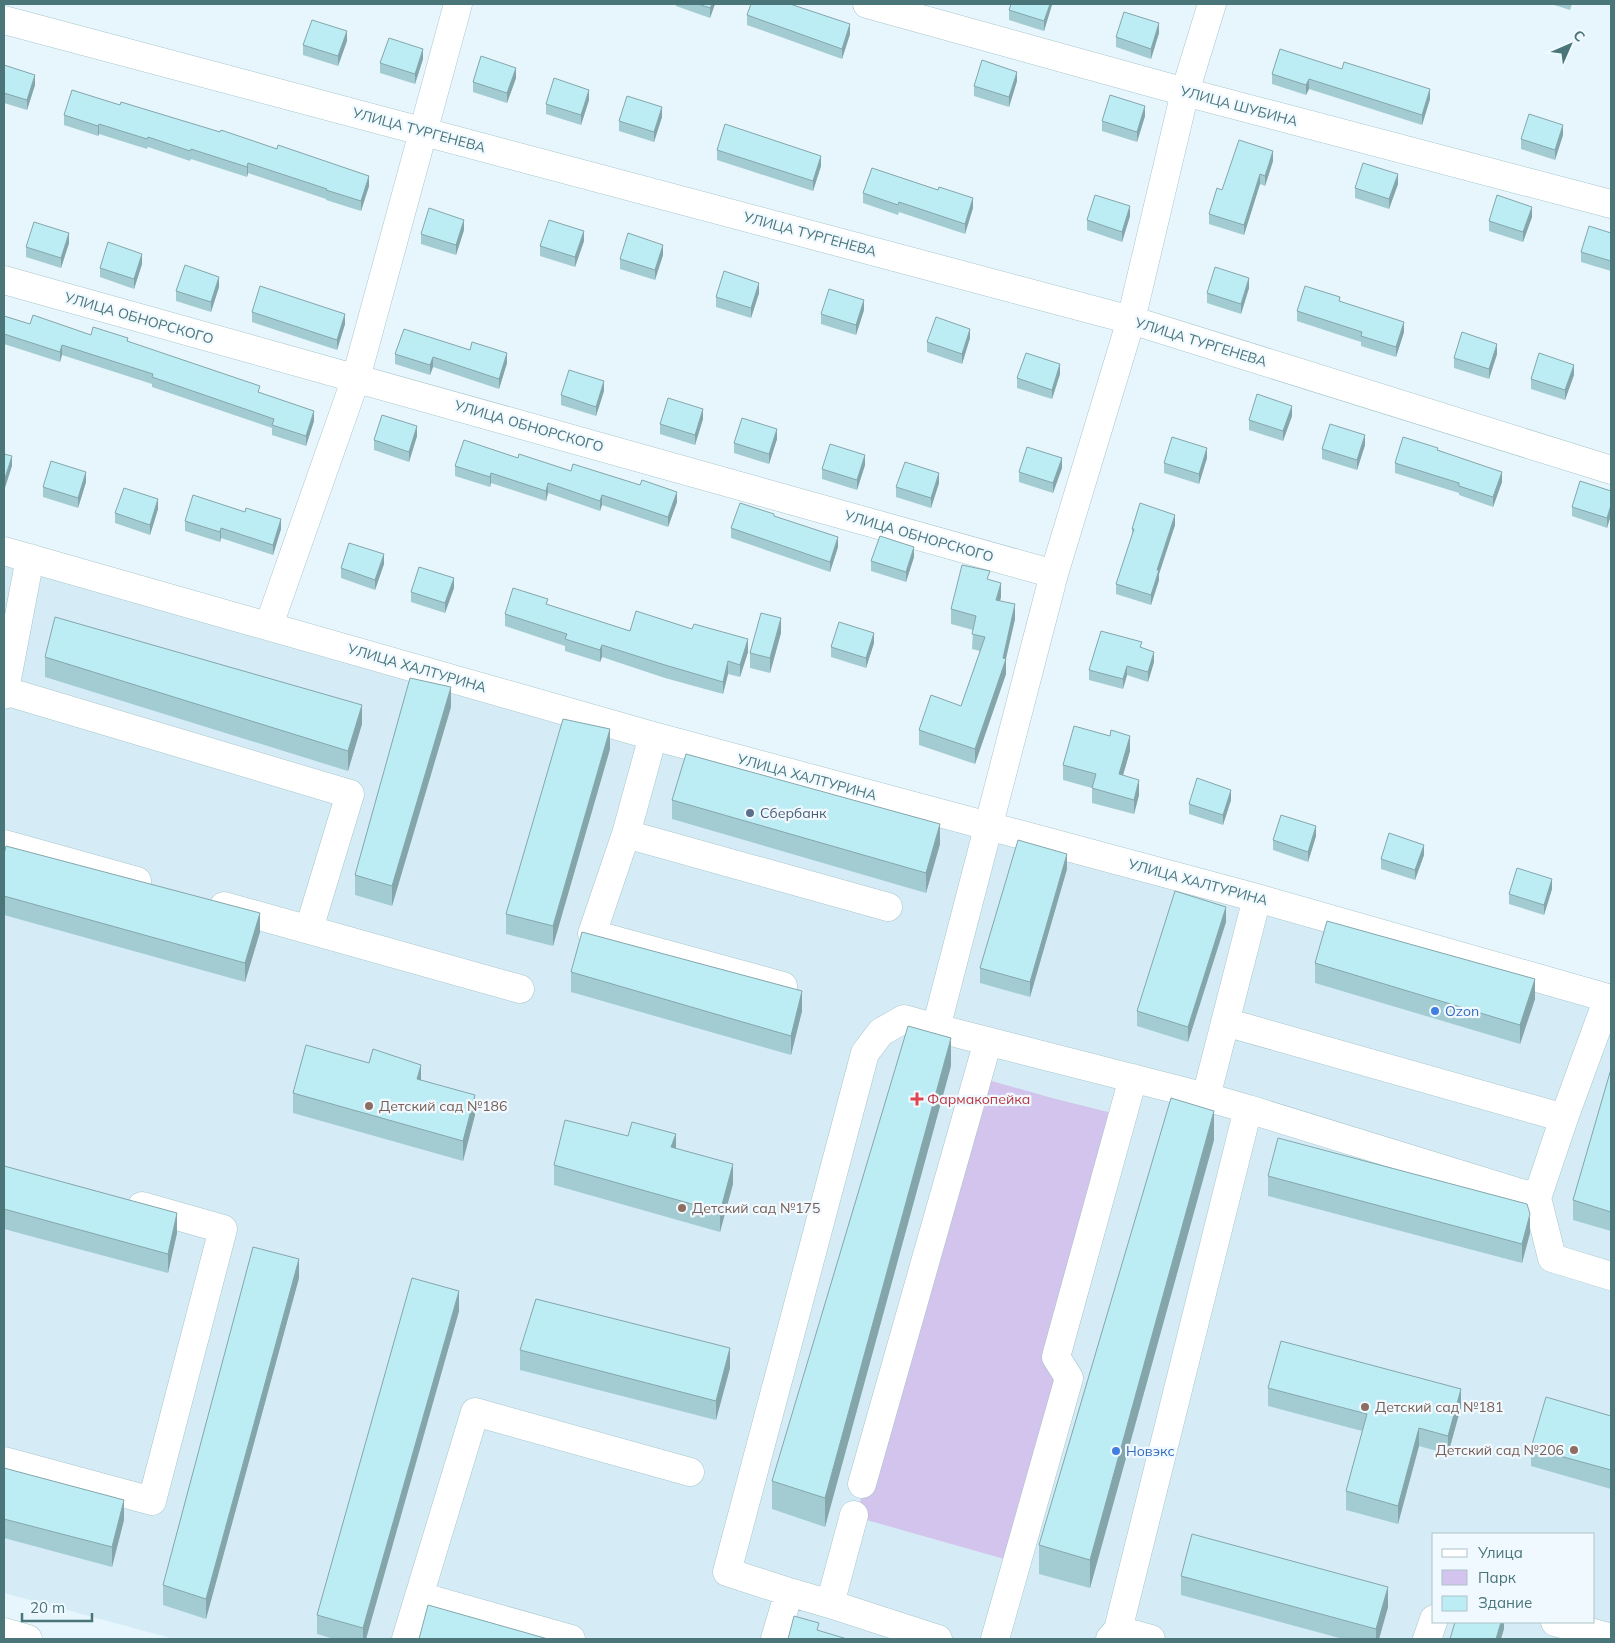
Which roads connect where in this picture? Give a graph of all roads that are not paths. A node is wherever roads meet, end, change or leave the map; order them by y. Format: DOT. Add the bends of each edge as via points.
graph roads {
  1 [pos="458,4"];
  2 [pos="867,4"];
  3 [pos="1212,4"];
  4 [pos="4,20"];
  5 [pos="1184,92"];
  6 [pos="424,131"];
  7 [pos="1611,204"];
  8 [pos="4,280"];
  9 [pos="1131,320"];
  10 [pos="356,378"];
  11 [pos="1611,470"];
  12 [pos="4,551"];
  13 [pos="30,558"];
  14 [pos="1054,574"];
  15 [pos="269,625"];
  16 [pos="4,693"];
  17 [pos="653,736"];
  18 [pos="988,826"];
  19 [pos="626,834"];
  20 [pos="4,844"];
  21 [pos="156,887"];
  22 [pos="1257,898"];
  23 [pos="204,900"];
  24 [pos="888,908"];
  25 [pos="309,929"];
  26 [pos="783,986"];
  27 [pos="520,989"];
  28 [pos="1610,999"];
  29 [pos="1225,1022"];
  30 [pos="936,1028"];
  31 [pos="988,1041"];
  32 [pos="1133,1078"];
  33 [pos="1206,1097"];
  34 [pos="1248,1109"];
  35 [pos="1564,1118"];
  36 [pos="1537,1198"];
  37 [pos="118,1200"];
  38 [pos="1611,1276"];
  39 [pos="4,1462"];
  40 [pos="690,1472"];
  41 [pos="862,1484"];
  42 [pos="854,1515"];
  43 [pos="789,1592"];
  44 [pos="419,1596"];
  45 [pos="830,1604"];
  46 [pos="1433,1623"];
  47 [pos="1558,1623"];
  48 [pos="4,1632"];
  49 [pos="1114,1635"];
  50 [pos="1611,1638"];
  51 [pos="28,1639"];
  52 [pos="406,1639"];
  53 [pos="571,1639"];
  54 [pos="775,1639"];
  55 [pos="938,1639"];
  56 [pos="995,1639"];
  57 [pos="1151,1639"];
  58 [pos="1427,1639"];
  1 -- 6 [label="street"];
  2 -- 5 [label="street, УЛИЦА ШУБИНА"];
  3 -- 5 [label="street"];
  4 -- 6 [label="street, УЛИЦА ТУРГЕНЕВА"];
  5 -- 7 [label="street, УЛИЦА ШУБИНА"];
  5 -- 9 [label="street"];
  6 -- 9 [label="street, УЛИЦА ТУРГЕНЕВА"];
  6 -- 10 [label="street"];
  8 -- 10 [label="street, УЛИЦА ОБНОРСКОГО"];
  9 -- 11 [label="street, УЛИЦА ТУРГЕНЕВА"];
  9 -- 14 [label="street"];
  10 -- 14 [label="street, УЛИЦА ОБНОРСКОГО"];
  10 -- 15 [label="street"];
  12 -- 13 [label="street, УЛИЦА ХАЛТУРИНА"];
  13 -- 15 [label="street, УЛИЦА ХАЛТУРИНА"];
  13 -- 16 [label="street"];
  14 -- 18 [label="street"];
  15 -- 17 [label="street, УЛИЦА ХАЛТУРИНА"];
  16 -- 25 [label="street" via="350,794"];
  17 -- 18 [label="street, УЛИЦА ХАЛТУРИНА"];
  17 -- 19 [label="street"];
  18 -- 22 [label="street, УЛИЦА ХАЛТУРИНА"];
  18 -- 30 [label="street"];
  19 -- 24 [label="street"];
  19 -- 26 [label="street" via="592,934"];
  20 -- 21 [label="street"];
  22 -- 28 [label="street, УЛИЦА ХАЛТУРИНА"];
  22 -- 29 [label="street"];
  23 -- 25 [label="street"];
  25 -- 27 [label="street"];
  28 -- 35 [label="street"];
  29 -- 33 [label="street"];
  29 -- 35 [label="street"];
  30 -- 31 [label="street"];
  30 -- 43 [label="street" via="904,1019 881,1032 865,1053 727,1572"];
  31 -- 32 [label="street"];
  31 -- 41 [label="street"];
  32 -- 33 [label="street"];
  32 -- 56 [label="street" via="1056,1357 1069,1378"];
  33 -- 34 [label="street"];
  34 -- 36 [label="street"];
  34 -- 49 [label="street"];
  35 -- 36 [label="street"];
  36 -- 38 [label="street" via="1552,1258"];
  37 -- 39 [label="street" via="223,1228 152,1500"];
  40 -- 44 [label="street" via="475,1412"];
  42 -- 45 [label="street"];
  43 -- 45 [label="street"];
  43 -- 54 [label="street"];
  44 -- 52 [label="street"];
  44 -- 53 [label="street"];
  45 -- 55 [label="street"];
  46 -- 58 [label="street"];
  47 -- 50 [label="street"];
  48 -- 51 [label="street"];
  49 -- 57 [label="street"];
}
